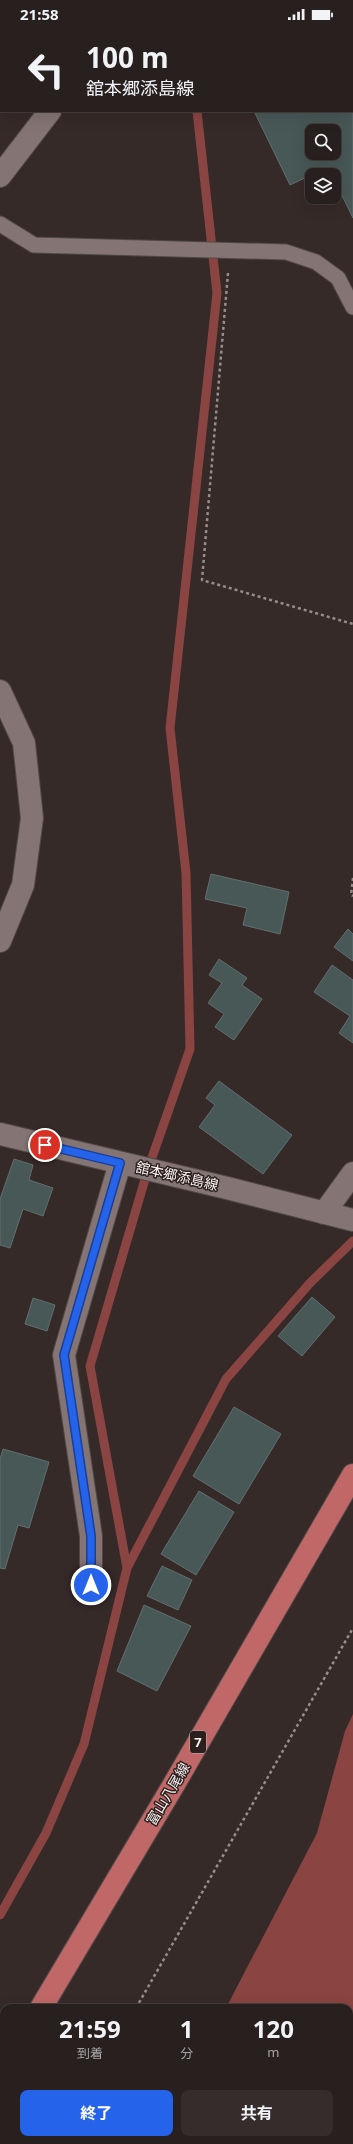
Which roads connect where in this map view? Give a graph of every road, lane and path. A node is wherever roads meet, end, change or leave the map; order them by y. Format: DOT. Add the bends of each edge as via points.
graph roads {
  1 [pos="49,112"];
  2 [pos="0,176"];
  3 [pos="0,224"];
  4 [pos="230,250"];
  5 [pos="353,307"];
  6 [pos="353,624"];
  7 [pos="0,691"];
  8 [pos="353,878"];
  9 [pos="353,896"];
  10 [pos="0,941"];
  11 [pos="0,1134"];
  12 [pos="120,1163"];
  13 [pos="353,1173"];
  14 [pos="324,1213"];
  15 [pos="350,1219"];
  16 [pos="353,1474"];
  17 [pos="91,1585"];
  18 [pos="353,1628"];
  19 [pos="43,2004"];
  20 [pos="138,2004"];
  1 -- 2 [label="street"];
  3 -- 4 [label="lane" via="34,245"];
  4 -- 5 [label="lane" via="286,252 316,262 338,278"];
  4 -- 6 [label="path" via="202,580"];
  7 -- 10 [label="street" via="24,744 32,818 23,885"];
  8 -- 9 [label="path"];
  11 -- 12 [label="street, 舘本郷添島線"];
  12 -- 14 [label="street, 舘本郷添島線"];
  12 -- 17 [label="street" via="64,1355 91,1536"];
  13 -- 14 [label="street"];
  14 -- 15 [label="street, 舘本郷添島線"];
  16 -- 19 [label="main road, 富山八尾線 / 7"];
  18 -- 20 [label="path"];
}
